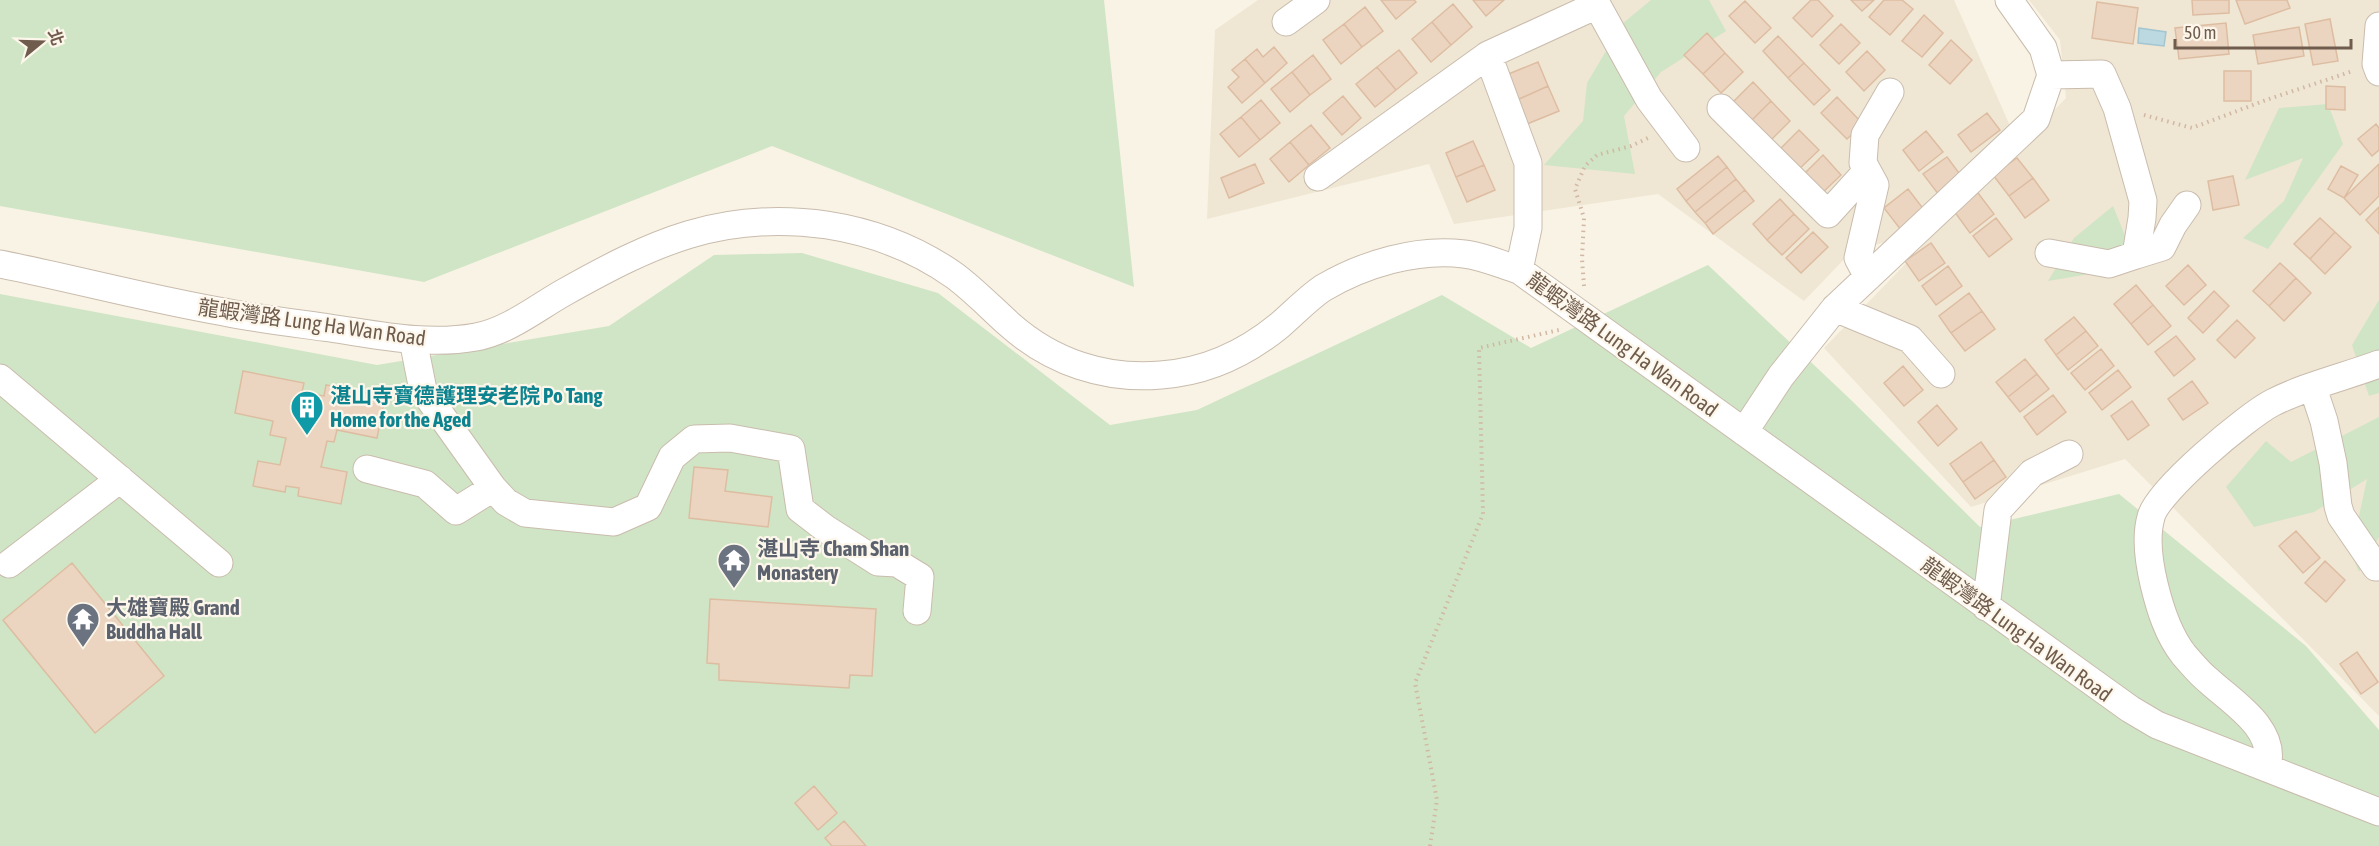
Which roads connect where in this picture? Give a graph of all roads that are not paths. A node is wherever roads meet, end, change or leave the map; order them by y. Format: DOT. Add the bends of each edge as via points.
graph roads {
  1 [pos="1316,0"];
  2 [pos="2008,0"];
  3 [pos="1596,2"];
  4 [pos="1286,22"];
  5 [pos="2379,26"];
  6 [pos="1488,55"];
  7 [pos="2378,68"];
  8 [pos="2051,75"];
  9 [pos="1890,92"];
  10 [pos="1721,108"];
  11 [pos="1686,148"];
  12 [pos="1867,171"];
  13 [pos="1318,177"];
  14 [pos="2187,205"];
  15 [pos="2049,253"];
  16 [pos="2136,255"];
  17 [pos="0,264"];
  18 [pos="1520,270"];
  19 [pos="1868,277"];
  20 [pos="1835,308"];
  21 [pos="413,340"];
  22 [pos="2379,364"];
  23 [pos="1941,374"];
  24 [pos="0,378"];
  25 [pos="2313,388"];
  26 [pos="1744,432"];
  27 [pos="2069,454"];
  28 [pos="367,469"];
  29 [pos="120,479"];
  30 [pos="493,488"];
  31 [pos="219,563"];
  32 [pos="9,564"];
  33 [pos="2376,567"];
  34 [pos="1986,607"];
  35 [pos="917,611"];
  36 [pos="2266,766"];
  37 [pos="2379,812"];
  1 -- 4 [label="street"];
  2 -- 8 [label="street" via="2043,48"];
  3 -- 6 [label="street"];
  3 -- 11 [label="street" via="1649,99"];
  5 -- 7 [label="street"];
  6 -- 13 [label="street"];
  6 -- 18 [label="street" via="1528,163 1528,228"];
  8 -- 16 [label="street" via="2102,74 2117,108 2143,201"];
  8 -- 19 [label="street" via="2036,119"];
  9 -- 12 [label="street" via="1864,135 1863,163"];
  10 -- 12 [label="street" via="1828,214"];
  12 -- 19 [label="street" via="1875,185 1858,258"];
  14 -- 16 [label="street" via="2162,247"];
  15 -- 16 [label="street" via="2109,264"];
  17 -- 21 [label="street, 龍蝦灣路 Lung Ha Wan Road" via="224,312"];
  18 -- 21 [label="street, 龍蝦灣路 Lung Ha Wan Road" via="1466,254 1420,254 1372,265 1322,289 1256,343 1210,365 1161,375 1112,375 1048,353 1011,327 956,277 932,261 889,242 826,225 743,223 664,241 497,332 474,338"];
  18 -- 26 [label="street, 龍蝦灣路 Lung Ha Wan Road"];
  19 -- 20 [label="street"];
  20 -- 23 [label="street" via="1910,339"];
  20 -- 26 [label="street" via="1781,376"];
  21 -- 30 [label="street" via="423,390"];
  22 -- 25 [label="street"];
  24 -- 29 [label="street"];
  25 -- 33 [label="street" via="2326,431 2341,516"];
  25 -- 36 [label="street" via="2255,414 2174,483 2153,509 2149,526 2151,571 2171,634 2206,679 2260,729 2269,753"];
  26 -- 34 [label="street, 龍蝦灣路 Lung Ha Wan Road"];
  27 -- 34 [label="street" via="2032,473 1998,510"];
  28 -- 30 [label="street" via="425,484 456,511"];
  29 -- 31 [label="street"];
  29 -- 32 [label="street"];
  30 -- 35 [label="street" via="506,502 525,513 614,522 648,507 672,457 694,439 730,438 791,448 800,509 825,530 878,562 897,563 920,577"];
  34 -- 36 [label="street, 龍蝦灣路 Lung Ha Wan Road" via="2143,717"];
  36 -- 37 [label="street, 龍蝦灣路 Lung Ha Wan Road"];
}
